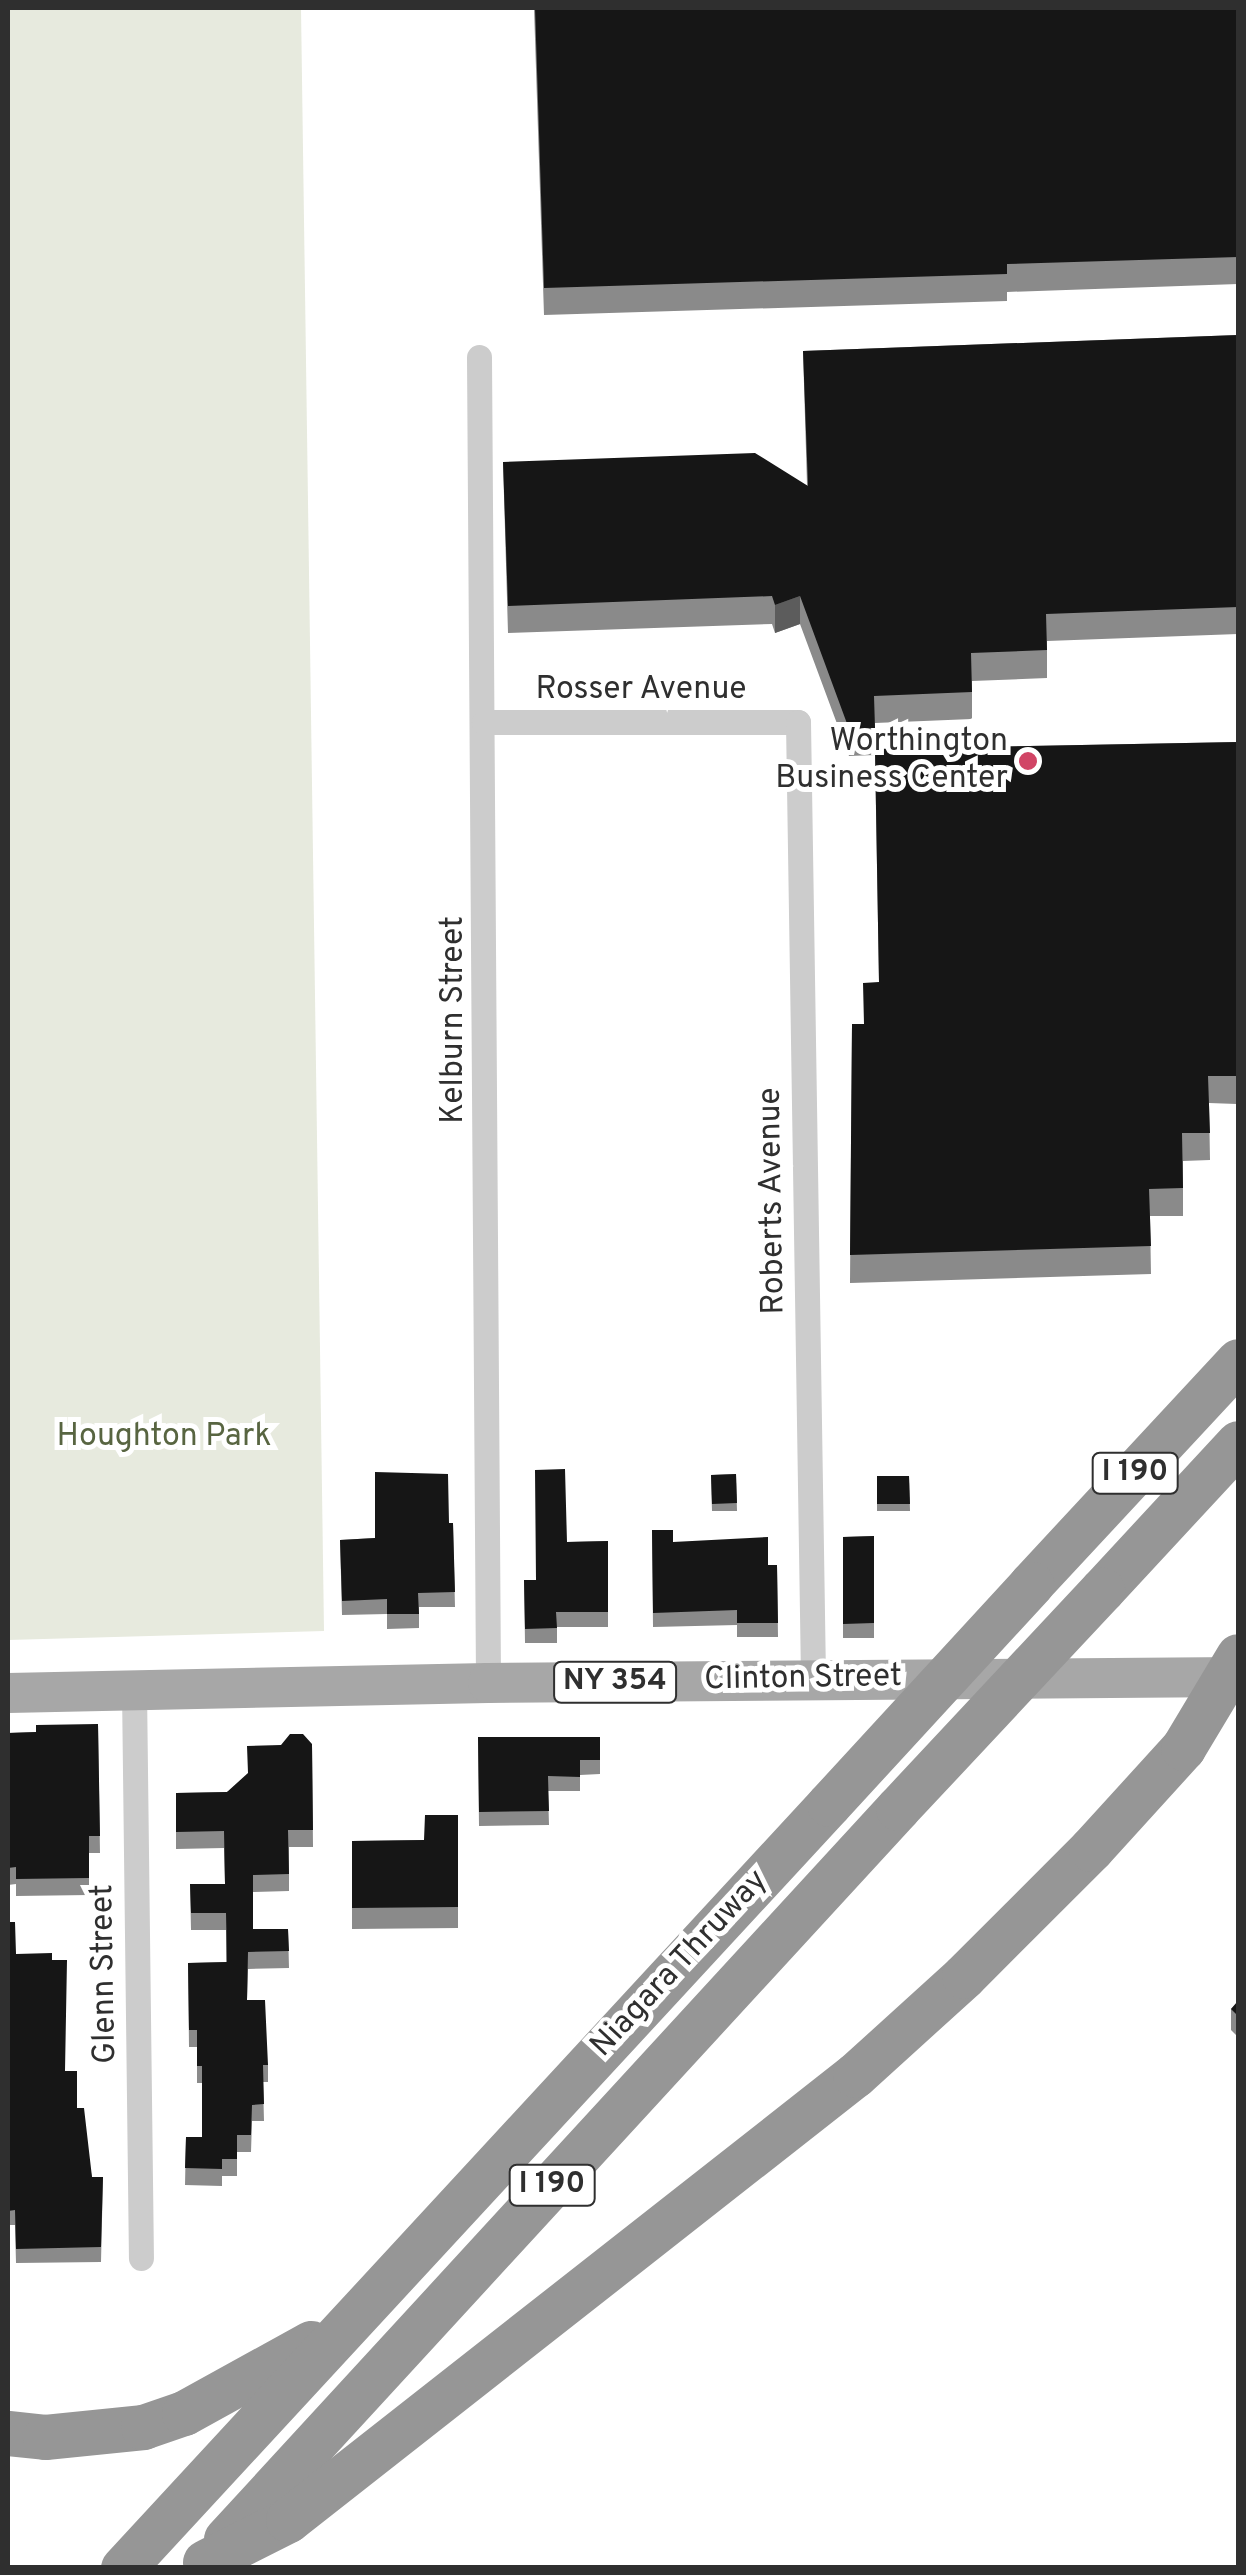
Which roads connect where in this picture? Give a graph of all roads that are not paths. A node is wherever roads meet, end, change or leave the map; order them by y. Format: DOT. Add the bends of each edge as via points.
graph roads {
  1 [pos="479,357"];
  2 [pos="484,722"];
  3 [pos="798,722"];
  4 [pos="1238,1361"];
  5 [pos="1238,1443"];
  6 [pos="1233,1670"];
  7 [pos="813,1679"];
  8 [pos="488,1683"];
  9 [pos="134,1690"];
  10 [pos="8,1693"];
  11 [pos="142,2258"];
  12 [pos="347,2322"];
  13 [pos="8,2433"];
  14 [pos="202,2565"];
  15 [pos="123,2568"];
  1 -- 2 [label="street, Kelburn Street"];
  2 -- 3 [label="street, Rosser Avenue"];
  2 -- 8 [label="street, Kelburn Street"];
  3 -- 7 [label="street, Roberts Avenue"];
  4 -- 12 [label="highway, Niagara Thruway / I 190, bridge"];
  5 -- 14 [label="highway, Niagara Thruway / I 190, bridge"];
  6 -- 7 [label="main road, Clinton Street / NY 354"];
  6 -- 14 [label="highway" via="1182,1748 1092,1848 855,2075 288,2520"];
  7 -- 8 [label="main road, Clinton Street / NY 354"];
  8 -- 9 [label="main road, Clinton Street / NY 354"];
  9 -- 10 [label="main road, Clinton Street / NY 354"];
  9 -- 11 [label="street, Glenn Street"];
  12 -- 13 [label="highway" via="212,2399 143,2427 44,2437"];
  12 -- 15 [label="highway, Niagara Thruway / I 190"];
}
